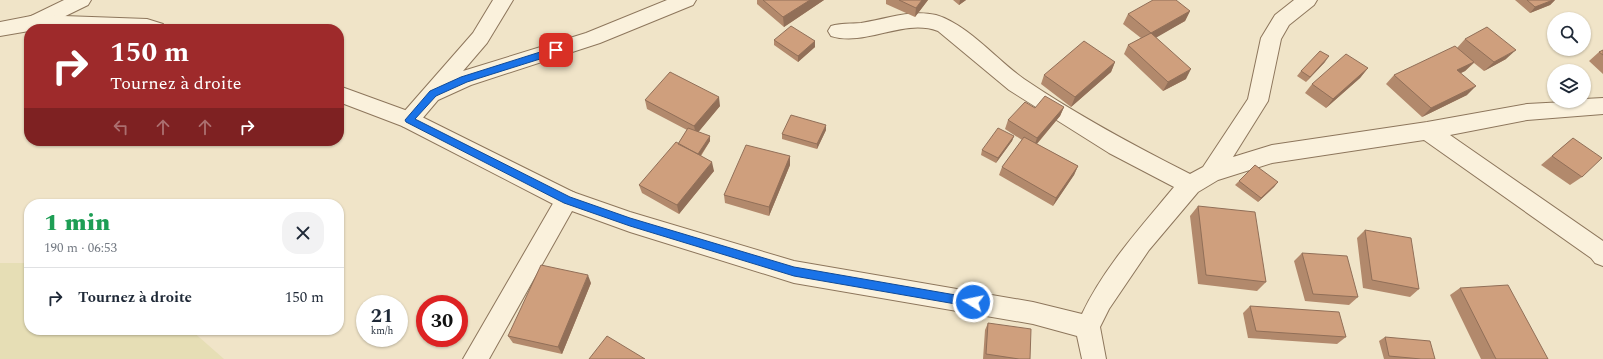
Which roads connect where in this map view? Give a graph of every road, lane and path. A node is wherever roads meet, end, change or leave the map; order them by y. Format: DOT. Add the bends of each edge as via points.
graph roads {
  1 [pos="81,0"];
  2 [pos="503,0"];
  3 [pos="686,0"];
  4 [pos="1307,0"];
  5 [pos="36,22"];
  6 [pos="24,24"];
  7 [pos="26,24"];
  8 [pos="92,24"];
  9 [pos="0,29"];
  10 [pos="838,31"];
  11 [pos="433,94"];
  12 [pos="344,96"];
  13 [pos="1603,106"];
  14 [pos="409,120"];
  15 [pos="1427,130"];
  16 [pos="1211,173"];
  17 [pos="1190,185"];
  18 [pos="567,200"];
  19 [pos="1603,256"];
  20 [pos="1088,326"];
  21 [pos="475,359"];
  22 [pos="1094,359"];
  1 -- 5 [label="street"];
  2 -- 11 [label="street" via="480,38"];
  3 -- 11 [label="street" via="593,38 464,79"];
  4 -- 16 [label="street" via="1282,20 1271,38 1258,101"];
  5 -- 7 [label="street"];
  5 -- 8 [label="street"];
  6 -- 9 [label="street"];
  10 -- 17 [label="street" via="866,29 912,20 933,21 945,26 1023,88 1117,147"];
  11 -- 14 [label="street"];
  12 -- 14 [label="street"];
  13 -- 15 [label="street" via="1527,112"];
  14 -- 18 [label="street"];
  15 -- 16 [label="street" via="1272,154"];
  15 -- 19 [label="street"];
  16 -- 17 [label="street"];
  17 -- 20 [label="street" via="1140,243 1100,301"];
  18 -- 20 [label="street" via="794,272 1033,313"];
  18 -- 21 [label="street"];
  20 -- 22 [label="street"];
}
